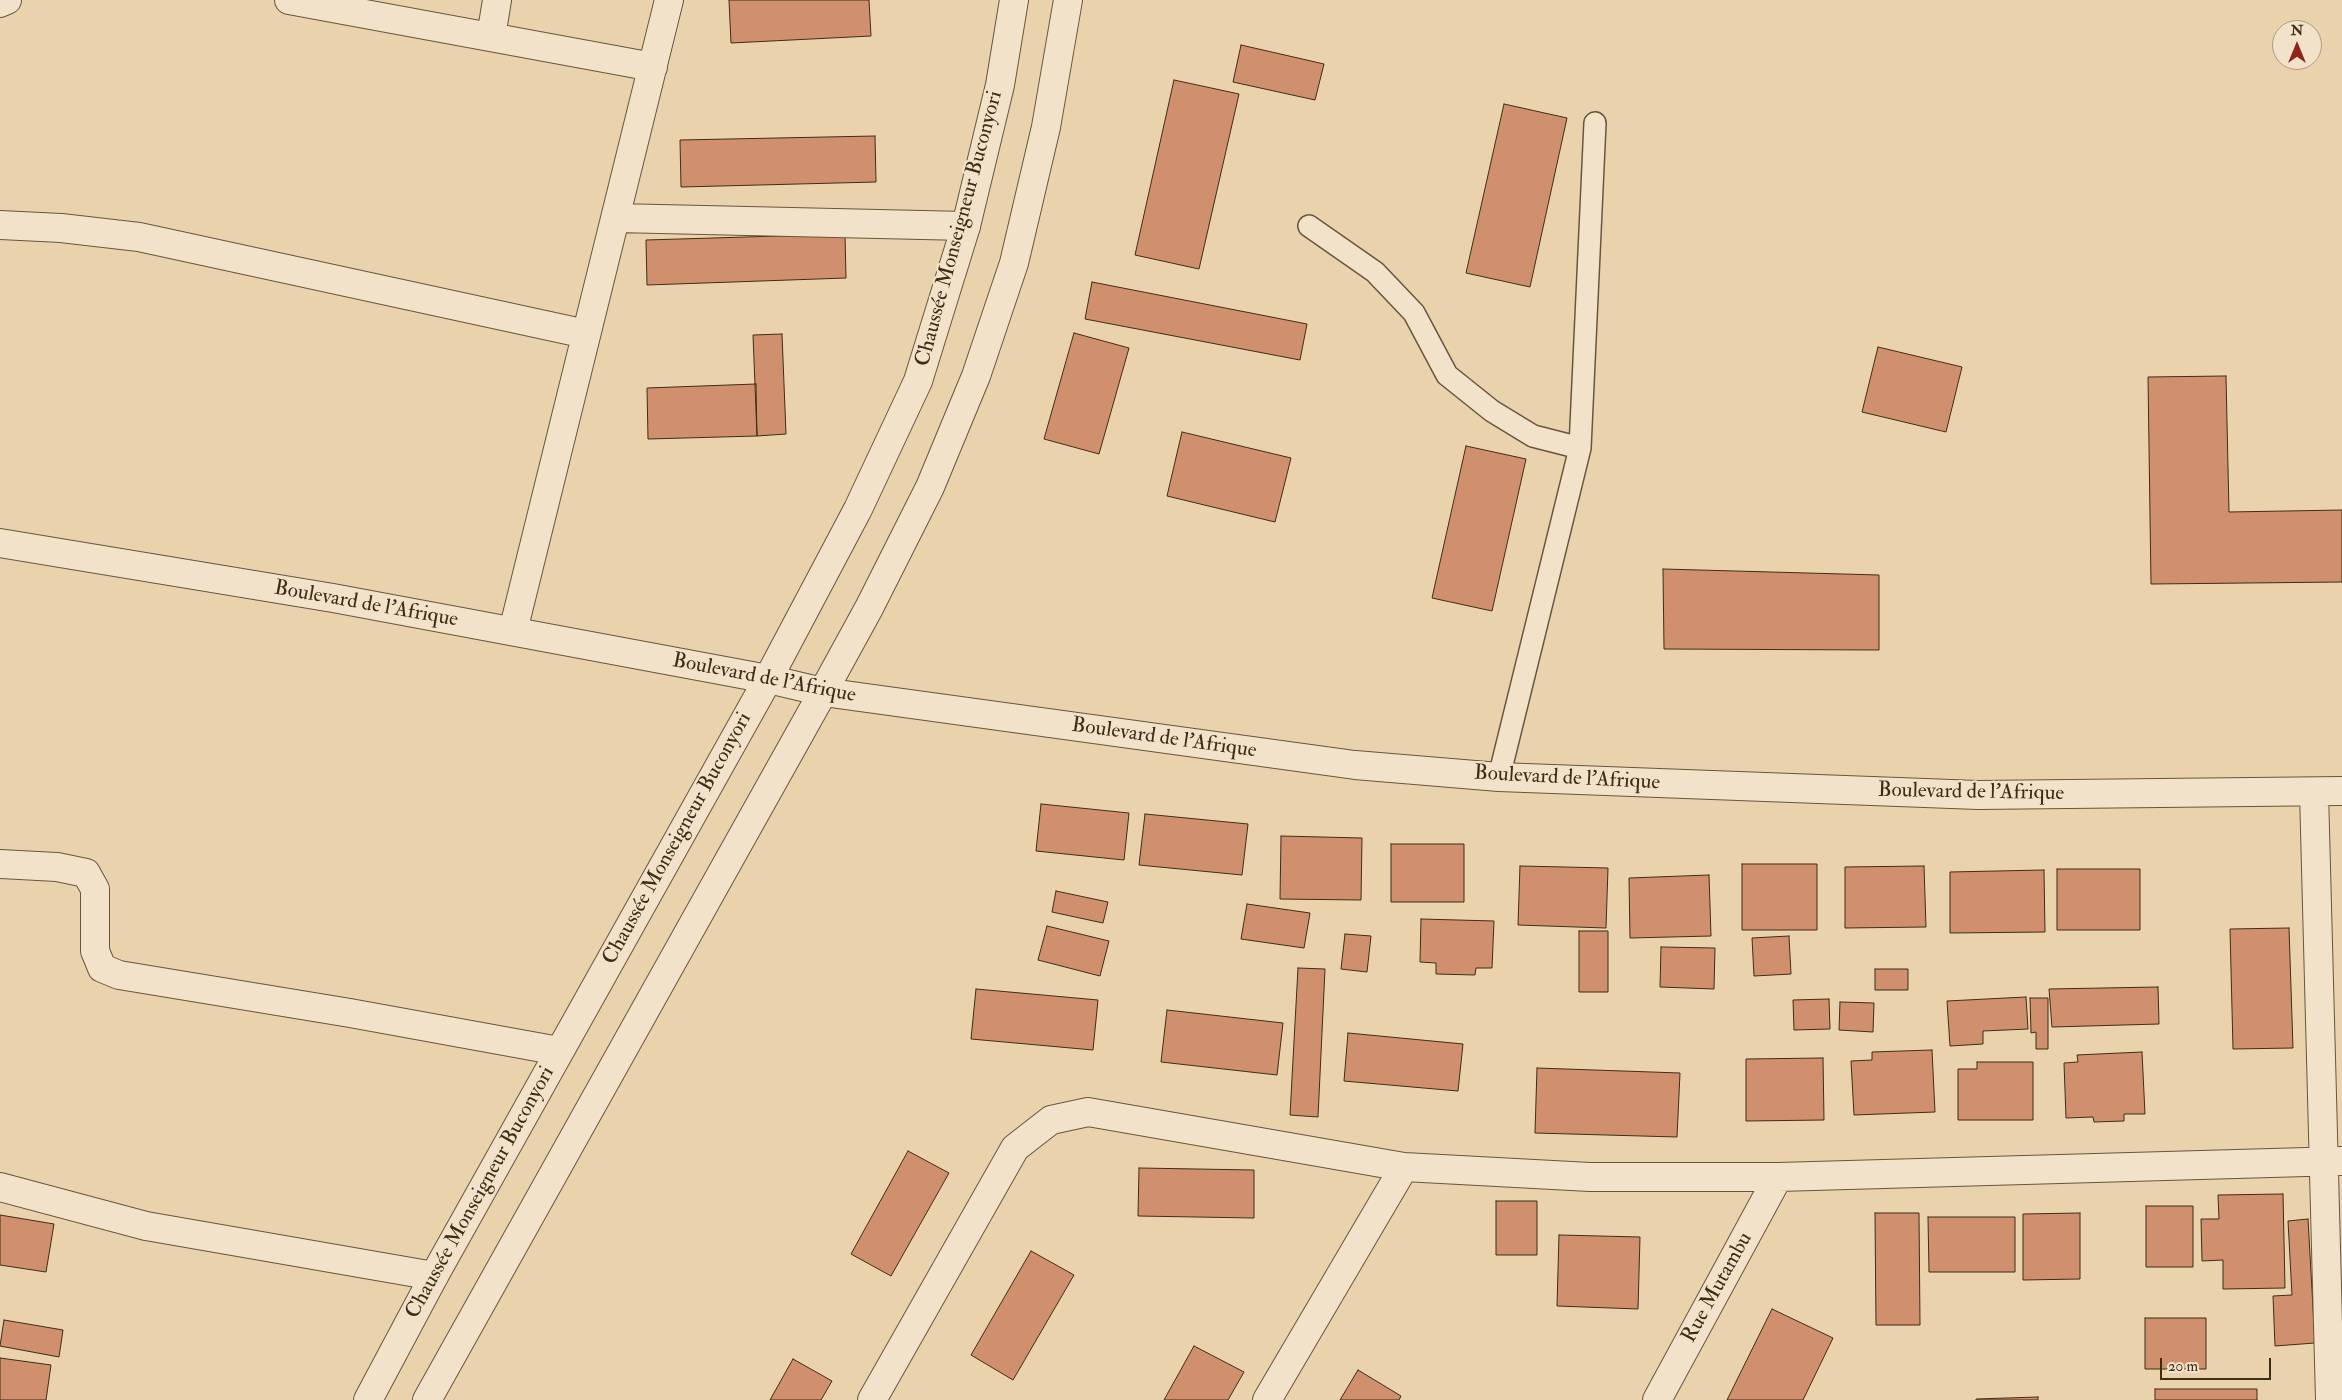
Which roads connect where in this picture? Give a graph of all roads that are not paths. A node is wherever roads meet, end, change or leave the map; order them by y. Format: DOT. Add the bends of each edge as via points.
graph roads {
  1 [pos="7,0"];
  2 [pos="289,0"];
  3 [pos="497,0"];
  4 [pos="669,0"];
  5 [pos="1014,0"];
  6 [pos="1068,0"];
  7 [pos="0,3"];
  8 [pos="491,37"];
  9 [pos="653,67"];
  10 [pos="1595,123"];
  11 [pos="616,218"];
  12 [pos="0,225"];
  13 [pos="966,226"];
  14 [pos="1309,226"];
  15 [pos="586,334"];
  16 [pos="1580,448"];
  17 [pos="0,543"];
  18 [pos="513,631"];
  19 [pos="768,679"];
  20 [pos="823,692"];
  21 [pos="1499,777"];
  22 [pos="2342,791"];
  23 [pos="2314,792"];
  24 [pos="0,864"];
  25 [pos="559,1051"];
  26 [pos="2333,1162"];
  27 [pos="1404,1167"];
  28 [pos="1778,1177"];
  29 [pos="0,1187"];
  30 [pos="434,1276"];
  31 [pos="368,1400"];
  32 [pos="427,1400"];
  33 [pos="872,1400"];
  34 [pos="1267,1400"];
  35 [pos="1657,1400"];
  36 [pos="2330,1400"];
  1 -- 7 [label="street"];
  2 -- 8 [label="street"];
  3 -- 8 [label="street"];
  4 -- 9 [label="street"];
  5 -- 13 [label="street, Chaussée Monseigneur Buconyori" via="1000,85"];
  6 -- 20 [label="street" via="1046,127 1014,262 976,376 930,487"];
  8 -- 9 [label="street"];
  9 -- 11 [label="street"];
  10 -- 16 [label="lane"];
  11 -- 13 [label="street"];
  11 -- 15 [label="street"];
  12 -- 15 [label="street" via="139,237"];
  13 -- 19 [label="street, Chaussée Monseigneur Buconyori" via="918,381 858,509"];
  14 -- 16 [label="lane" via="1376,272 1414,313 1447,375 1492,411 1533,436"];
  15 -- 18 [label="street"];
  16 -- 21 [label="lane"];
  17 -- 18 [label="street, Boulevard de l'Afrique"];
  18 -- 19 [label="street, Boulevard de l'Afrique"];
  19 -- 20 [label="street, Boulevard de l'Afrique"];
  19 -- 25 [label="street, Chaussée Monseigneur Buconyori"];
  20 -- 21 [label="street, Boulevard de l'Afrique" via="1355,765"];
  20 -- 32 [label="street"];
  21 -- 23 [label="street, Boulevard de l'Afrique" via="1978,794"];
  22 -- 23 [label="street, Boulevard de l'Afrique"];
  23 -- 26 [label="street"];
  24 -- 25 [label="street" via="57,867 86,873 95,889 95,951 102,968 119,975 350,1012"];
  25 -- 30 [label="street, Chaussée Monseigneur Buconyori"];
  26 -- 28 [label="street"];
  26 -- 36 [label="street"];
  27 -- 28 [label="street" via="1590,1177"];
  27 -- 33 [label="street" via="1088,1112 1051,1120 1015,1148"];
  27 -- 34 [label="street"];
  28 -- 35 [label="street, Rue Mutambu"];
  29 -- 30 [label="street" via="146,1226"];
  30 -- 31 [label="street, Chaussée Monseigneur Buconyori"];
}
